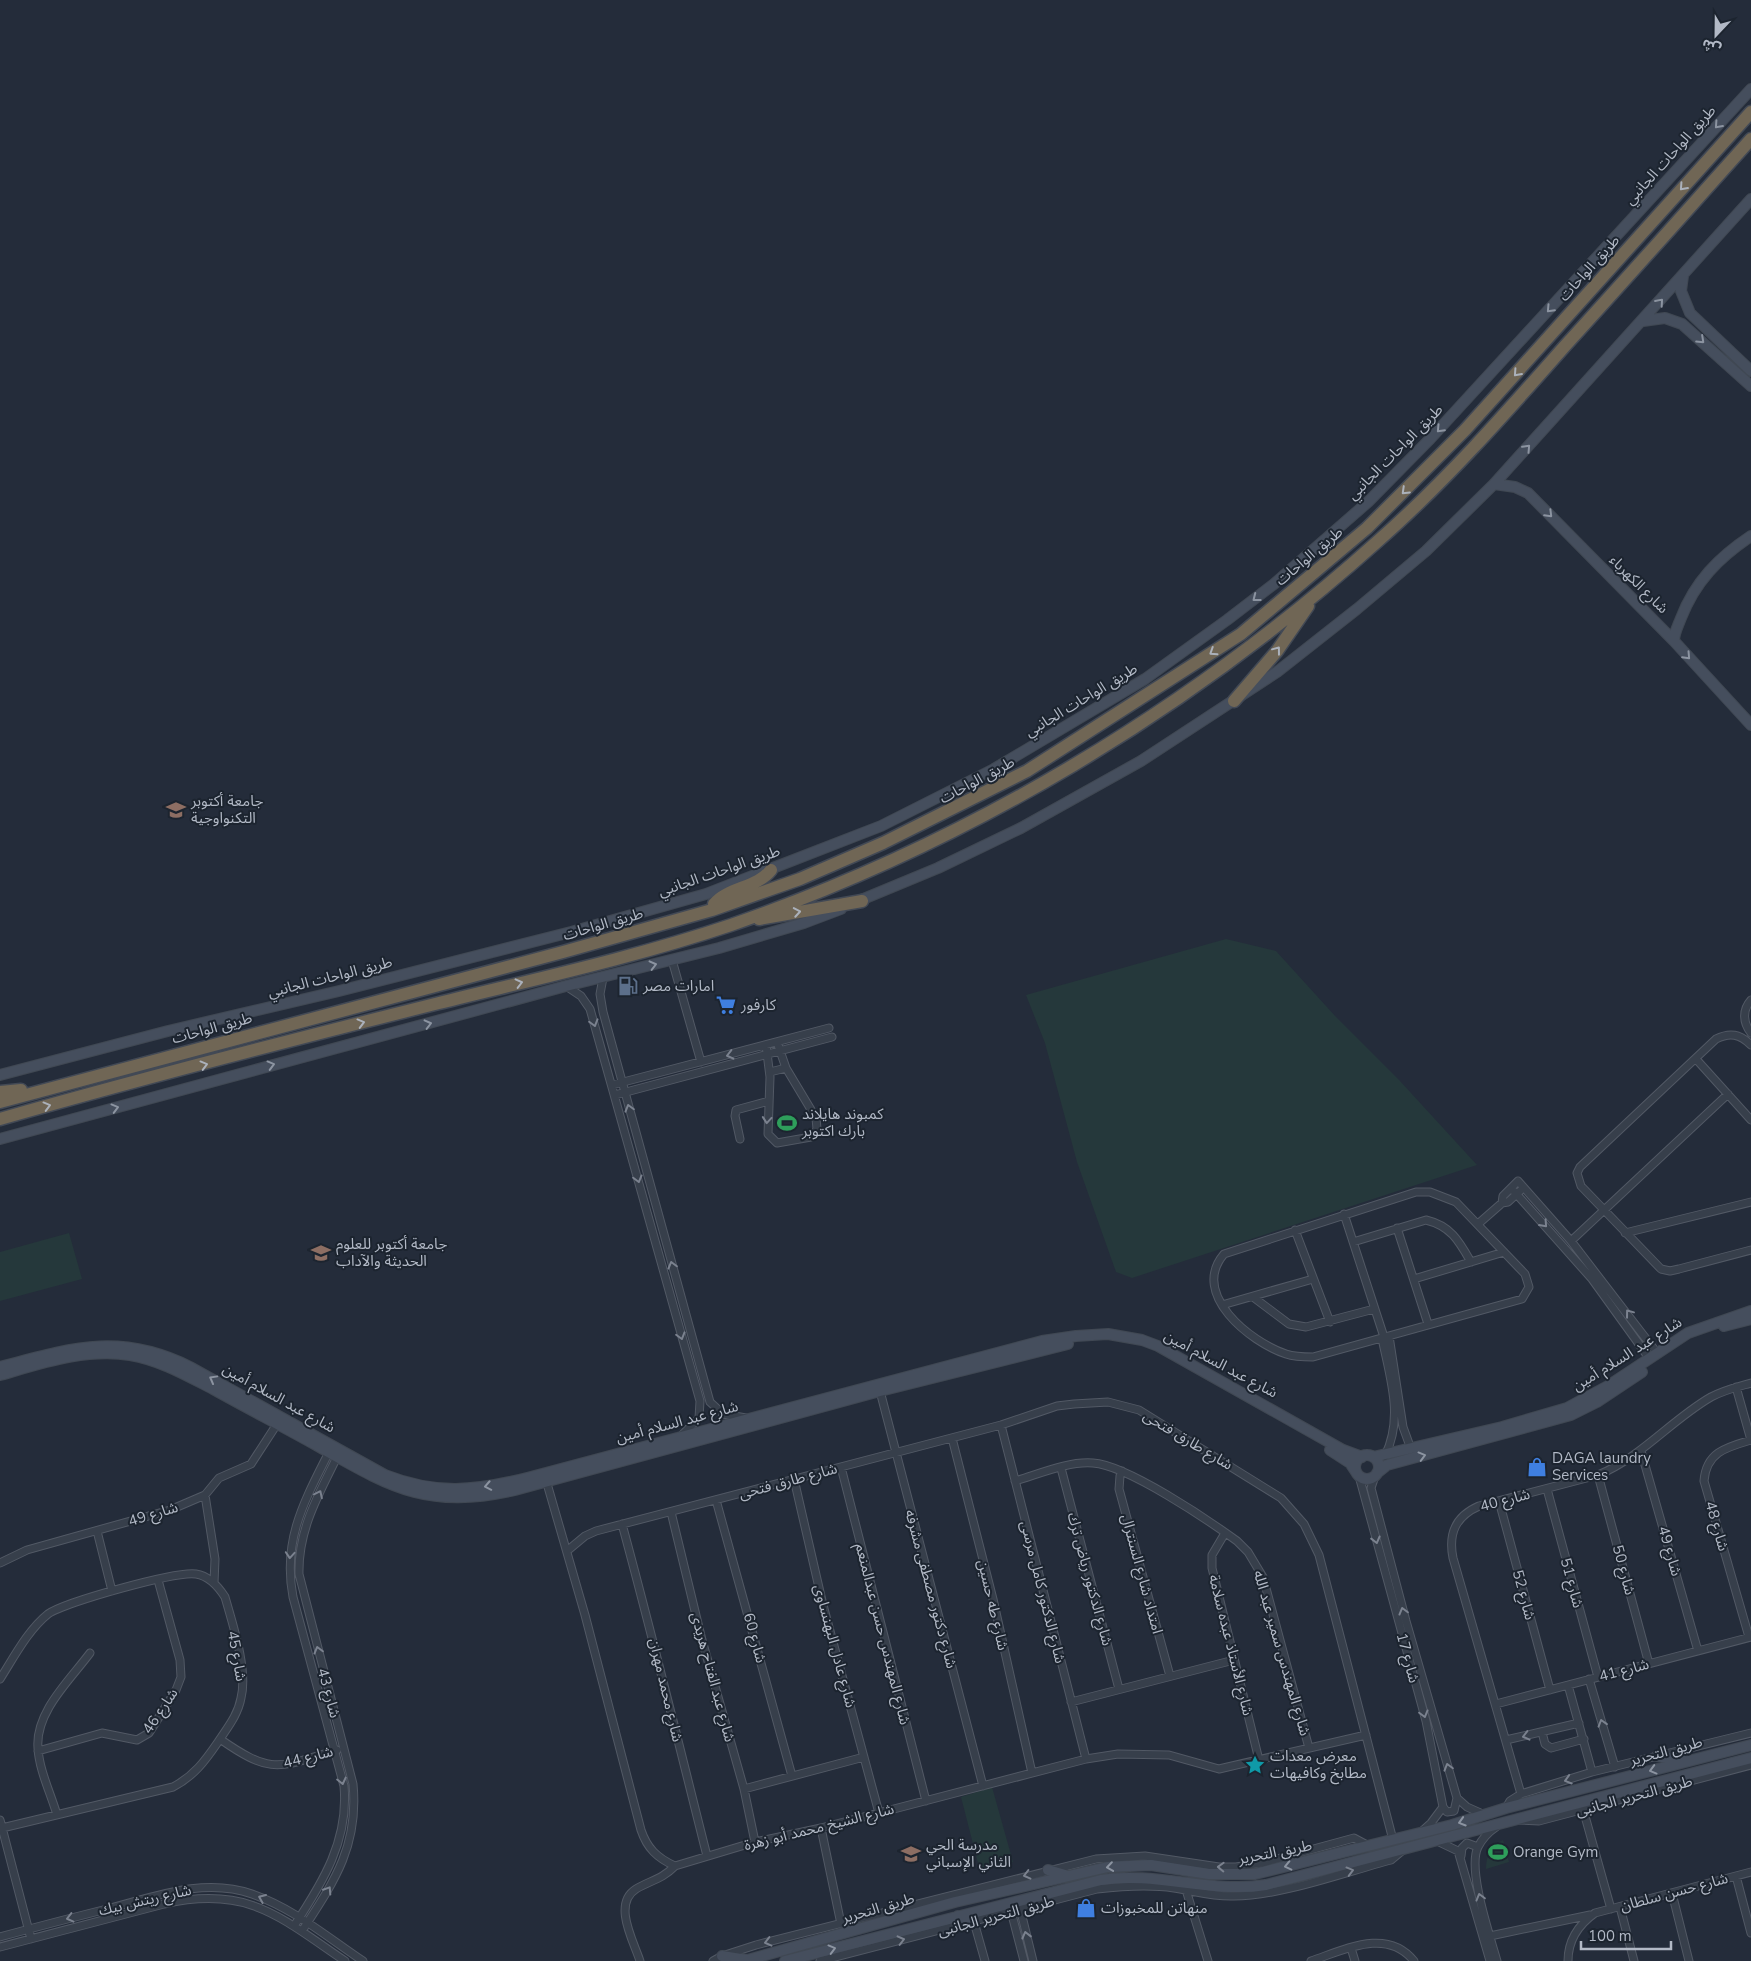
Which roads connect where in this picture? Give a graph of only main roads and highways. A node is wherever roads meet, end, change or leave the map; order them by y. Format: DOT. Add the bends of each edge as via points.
graph roads {
  1 [pos="1751,112"];
  2 [pos="1751,139"];
  3 [pos="1316,594"];
  4 [pos="1234,701"];
  5 [pos="771,870"];
  6 [pos="862,900"];
  7 [pos="712,910"];
  8 [pos="732,924"];
  9 [pos="433,986"];
  10 [pos="404,994"];
  11 [pos="434,1004"];
  12 [pos="410,1011"];
  13 [pos="0,1092"];
  14 [pos="34,1092"];
  15 [pos="0,1102"];
  16 [pos="0,1119"];
  1 -- 7 [label="highway, طريق الواحات, one-way" via="1521,369 1416,480 1333,558 1241,634 1078,741 980,797 884,843"];
  2 -- 3 [label="highway" via="1430,492"];
  4 -- 3 [label="highway, one-way" via="1277,650"];
  3 -- 8 [label="highway" via="1258,642 1039,785 878,866"];
  5 -- 7 [label="highway" via="759,880 717,900"];
  8 -- 6 [label="highway, one-way"];
  7 -- 9 [label="highway, طريق الواحات"];
  11 -- 8 [label="highway, one-way" via="600,963"];
  9 -- 10 [label="highway, طريق الواحات"];
  9 -- 11 [label="highway" via="429,996"];
  10 -- 12 [label="highway" via="411,1002"];
  10 -- 14 [label="highway, طريق الواحات"];
  11 -- 12 [label="highway"];
  16 -- 12 [label="highway, one-way"];
  13 -- 14 [label="highway"];
  14 -- 15 [label="highway, طريق الواحات"];
}
